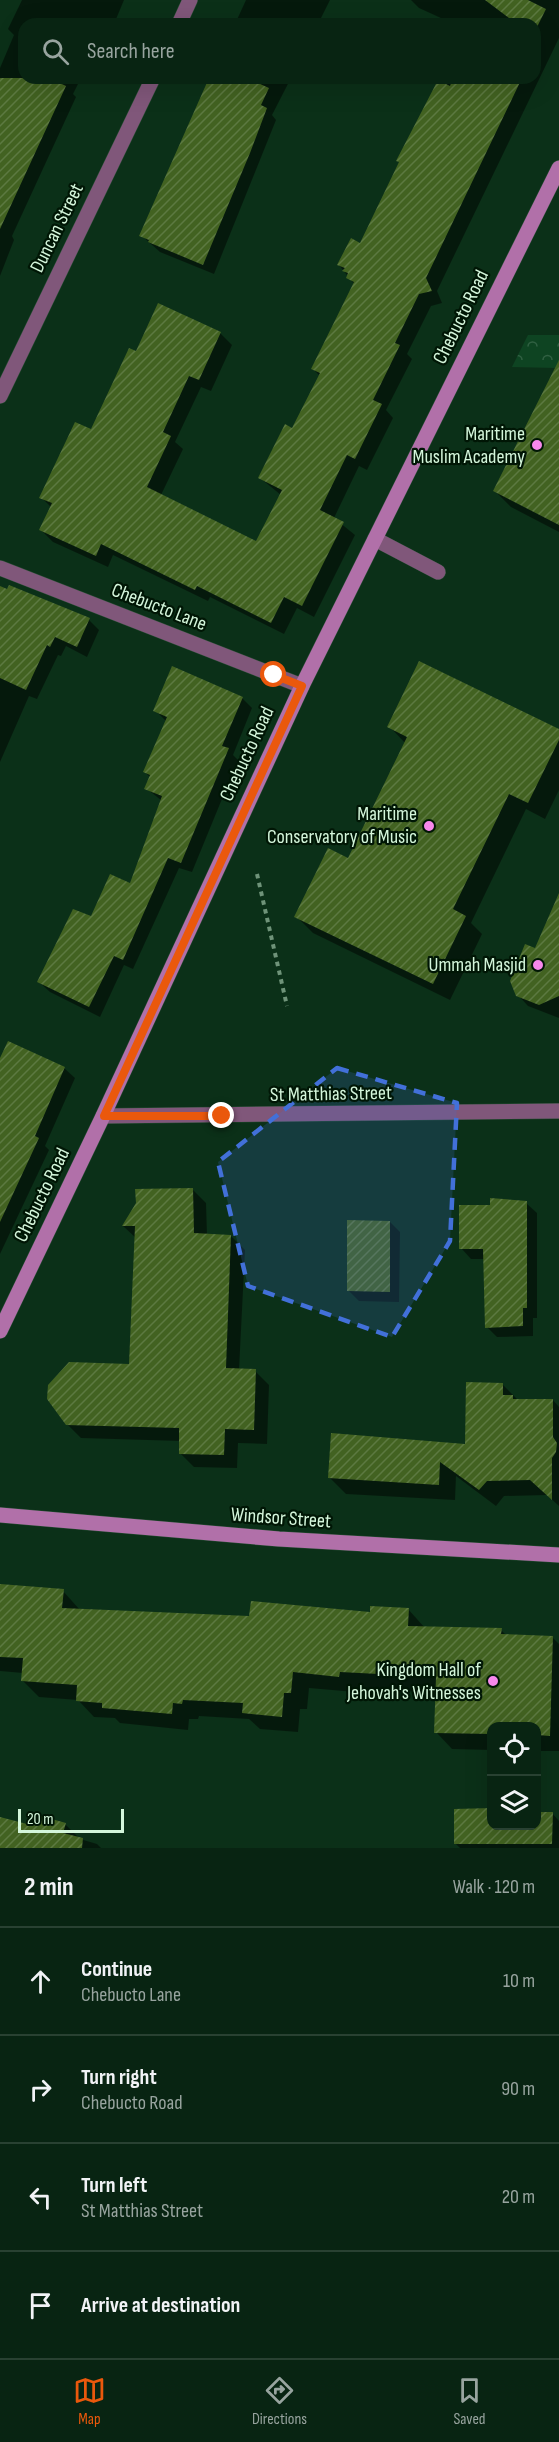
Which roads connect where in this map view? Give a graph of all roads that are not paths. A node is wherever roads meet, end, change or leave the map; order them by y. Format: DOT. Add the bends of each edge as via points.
graph roads {
  1 [pos="190,0"];
  2 [pos="182,18"];
  3 [pos="150,84"];
  4 [pos="559,168"];
  5 [pos="0,396"];
  6 [pos="375,539"];
  7 [pos="0,568"];
  8 [pos="438,572"];
  9 [pos="302,686"];
  10 [pos="559,1111"];
  11 [pos="104,1116"];
  12 [pos="0,1331"];
  13 [pos="0,1515"];
  14 [pos="559,1555"];
  1 -- 2 [label="street"];
  3 -- 5 [label="street, Duncan Street"];
  4 -- 6 [label="street, Chebucto Road"];
  6 -- 8 [label="street"];
  6 -- 9 [label="street, Chebucto Road"];
  7 -- 9 [label="street, Chebucto Lane"];
  9 -- 11 [label="street, Chebucto Road"];
  10 -- 11 [label="street, St Matthias Street"];
  11 -- 12 [label="street, Chebucto Road"];
  13 -- 14 [label="street, Windsor Street" via="279,1539"];
}
